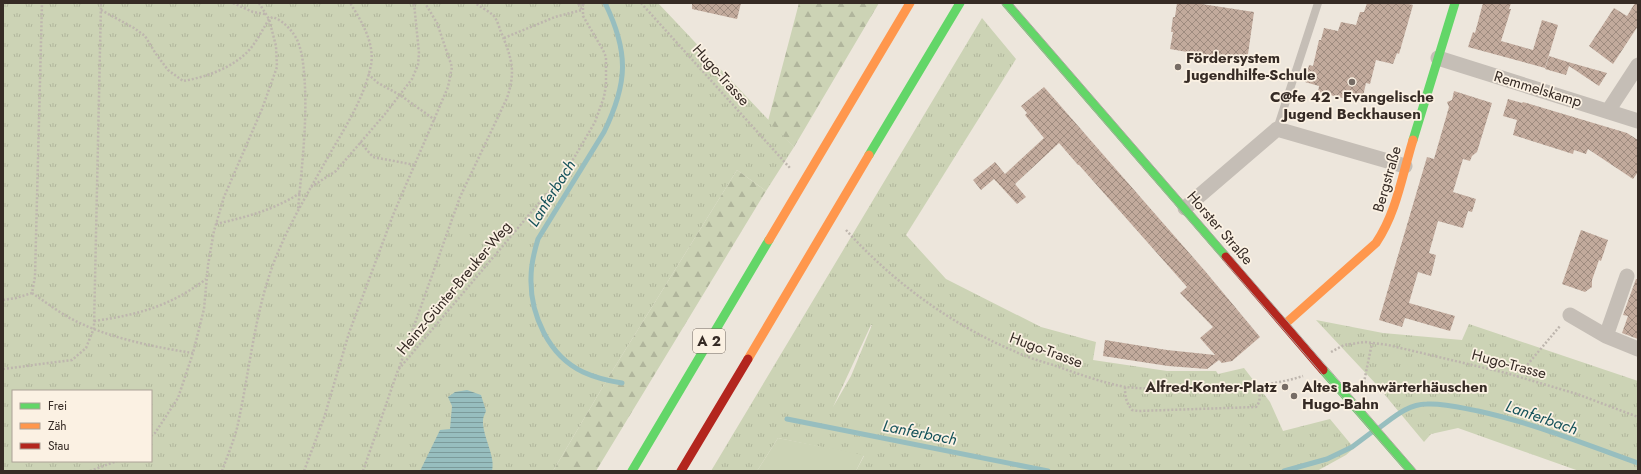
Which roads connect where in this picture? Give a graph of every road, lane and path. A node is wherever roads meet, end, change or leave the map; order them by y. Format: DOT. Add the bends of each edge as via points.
graph roads {
  1 [pos="42,3"];
  2 [pos="101,3"];
  3 [pos="234,3"];
  4 [pos="259,3"];
  5 [pos="350,3"];
  6 [pos="414,3"];
  7 [pos="425,3"];
  8 [pos="475,3"];
  9 [pos="578,3"];
  10 [pos="582,3"];
  11 [pos="641,3"];
  12 [pos="910,3"];
  13 [pos="960,3"];
  14 [pos="1006,3"];
  15 [pos="1318,3"];
  16 [pos="1455,3"];
  17 [pos="101,10"];
  18 [pos="582,10"];
  19 [pos="266,14"];
  20 [pos="269,19"];
  21 [pos="504,38"];
  22 [pos="1438,58"];
  23 [pos="1638,65"];
  24 [pos="368,74"];
  25 [pos="400,95"];
  26 [pos="1608,111"];
  27 [pos="435,120"];
  28 [pos="1638,121"];
  29 [pos="1277,129"];
  30 [pos="360,142"];
  31 [pos="784,162"];
  32 [pos="415,164"];
  33 [pos="1405,166"];
  34 [pos="311,187"];
  35 [pos="300,193"];
  36 [pos="1185,208"];
  37 [pos="298,212"];
  38 [pos="216,224"];
  39 [pos="852,237"];
  40 [pos="1627,276"];
  41 [pos="207,278"];
  42 [pos="32,293"];
  43 [pos="3,300"];
  44 [pos="1570,315"];
  45 [pos="94,321"];
  46 [pos="1285,324"];
  47 [pos="94,328"];
  48 [pos="1606,336"];
  49 [pos="1365,342"];
  50 [pos="1372,343"];
  51 [pos="1638,349"];
  52 [pos="193,353"];
  53 [pos="3,369"];
  54 [pos="398,370"];
  55 [pos="1517,377"];
  56 [pos="1258,384"];
  57 [pos="1266,384"];
  58 [pos="1125,387"];
  59 [pos="1363,388"];
  60 [pos="1638,417"];
  61 [pos="152,435"];
  62 [pos="114,462"];
  63 [pos="90,471"];
  64 [pos="222,471"];
  65 [pos="304,471"];
  66 [pos="363,471"];
  67 [pos="632,471"];
  68 [pos="681,471"];
  69 [pos="1411,471"];
  1 -- 42 [label="path" via="35,276"];
  2 -- 17 [label="path"];
  3 -- 19 [label="path" via="253,12"];
  4 -- 19 [label="path"];
  5 -- 24 [label="path" via="362,21 370,45 371,62"];
  6 -- 25 [label="path" via="418,65 412,79"];
  7 -- 27 [label="path" via="437,22 452,67 448,87"];
  8 -- 21 [label="path" via="494,16"];
  9 -- 18 [label="path, Heinz-Günter-Breuker-Weg"];
  10 -- 18 [label="path"];
  11 -- 31 [label="path, Hugo-Trasse"];
  12 -- 67 [label="main road, A 2"];
  13 -- 68 [label="main road"];
  14 -- 36 [label="main road, Horster Straße"];
  15 -- 29 [label="lane"];
  16 -- 22 [label="main road, Bergstraße"];
  17 -- 20 [label="path" via="145,36 168,70 183,81 212,74 233,63 250,49"];
  17 -- 45 [label="path"];
  18 -- 21 [label="path" via="555,17"];
  18 -- 54 [label="path, Heinz-Günter-Breuker-Weg" via="606,57 607,72 604,97 586,139 550,190"];
  19 -- 20 [label="path"];
  20 -- 35 [label="path" via="273,17 284,22 298,42 302,54 305,105"];
  20 -- 38 [label="path" via="276,46 277,67 224,197"];
  21 -- 54 [label="path" via="513,73 510,87 460,196"];
  22 -- 26 [label="street, Remmelskamp"];
  22 -- 33 [label="main road, Bergstraße"];
  23 -- 26 [label="street"];
  24 -- 25 [label="path"];
  24 -- 34 [label="path" via="367,82 346,126"];
  25 -- 27 [label="path"];
  25 -- 30 [label="path"];
  26 -- 28 [label="street, Remmelskamp"];
  27 -- 32 [label="path"];
  29 -- 33 [label="street"];
  29 -- 36 [label="street"];
  30 -- 32 [label="path" via="373,157"];
  30 -- 34 [label="path" via="336,171"];
  32 -- 65 [label="path" via="349,333 324,418"];
  33 -- 46 [label="main road, Bergstraße" via="1392,217 1386,230 1376,243"];
  34 -- 37 [label="path"];
  35 -- 37 [label="path"];
  35 -- 38 [label="path" via="252,216"];
  36 -- 46 [label="main road, Horster Straße"];
  37 -- 64 [label="path" via="276,257 261,304 236,430"];
  38 -- 41 [label="path"];
  39 -- 58 [label="path, Hugo-Trasse" via="871,257 917,294 964,327 1014,352"];
  40 -- 48 [label="street"];
  41 -- 45 [label="path" via="179,298 145,311"];
  41 -- 52 [label="path" via="204,309"];
  42 -- 43 [label="path"];
  42 -- 47 [label="path" via="69,318"];
  44 -- 48 [label="street"];
  44 -- 55 [label="path"];
  45 -- 47 [label="path"];
  46 -- 69 [label="main road, Horster Straße"];
  47 -- 52 [label="path" via="127,340"];
  47 -- 53 [label="path" via="86,348 72,360"];
  48 -- 51 [label="street"];
  49 -- 50 [label="path, Hugo-Trasse"];
  50 -- 55 [label="path, Hugo-Trasse"];
  50 -- 59 [label="path"];
  52 -- 61 [label="path" via="178,398"];
  54 -- 66 [label="path, Heinz-Günter-Breuker-Weg"];
  55 -- 60 [label="path, Hugo-Trasse" via="1577,394"];
  56 -- 57 [label="path, Hugo-Trasse"];
  56 -- 58 [label="path, Hugo-Trasse" via="1231,388"];
  56 -- 58 [label="path" via="1260,398 1256,407 1138,411 1132,410 1128,405"];
  62 -- 63 [label="path"];
}
